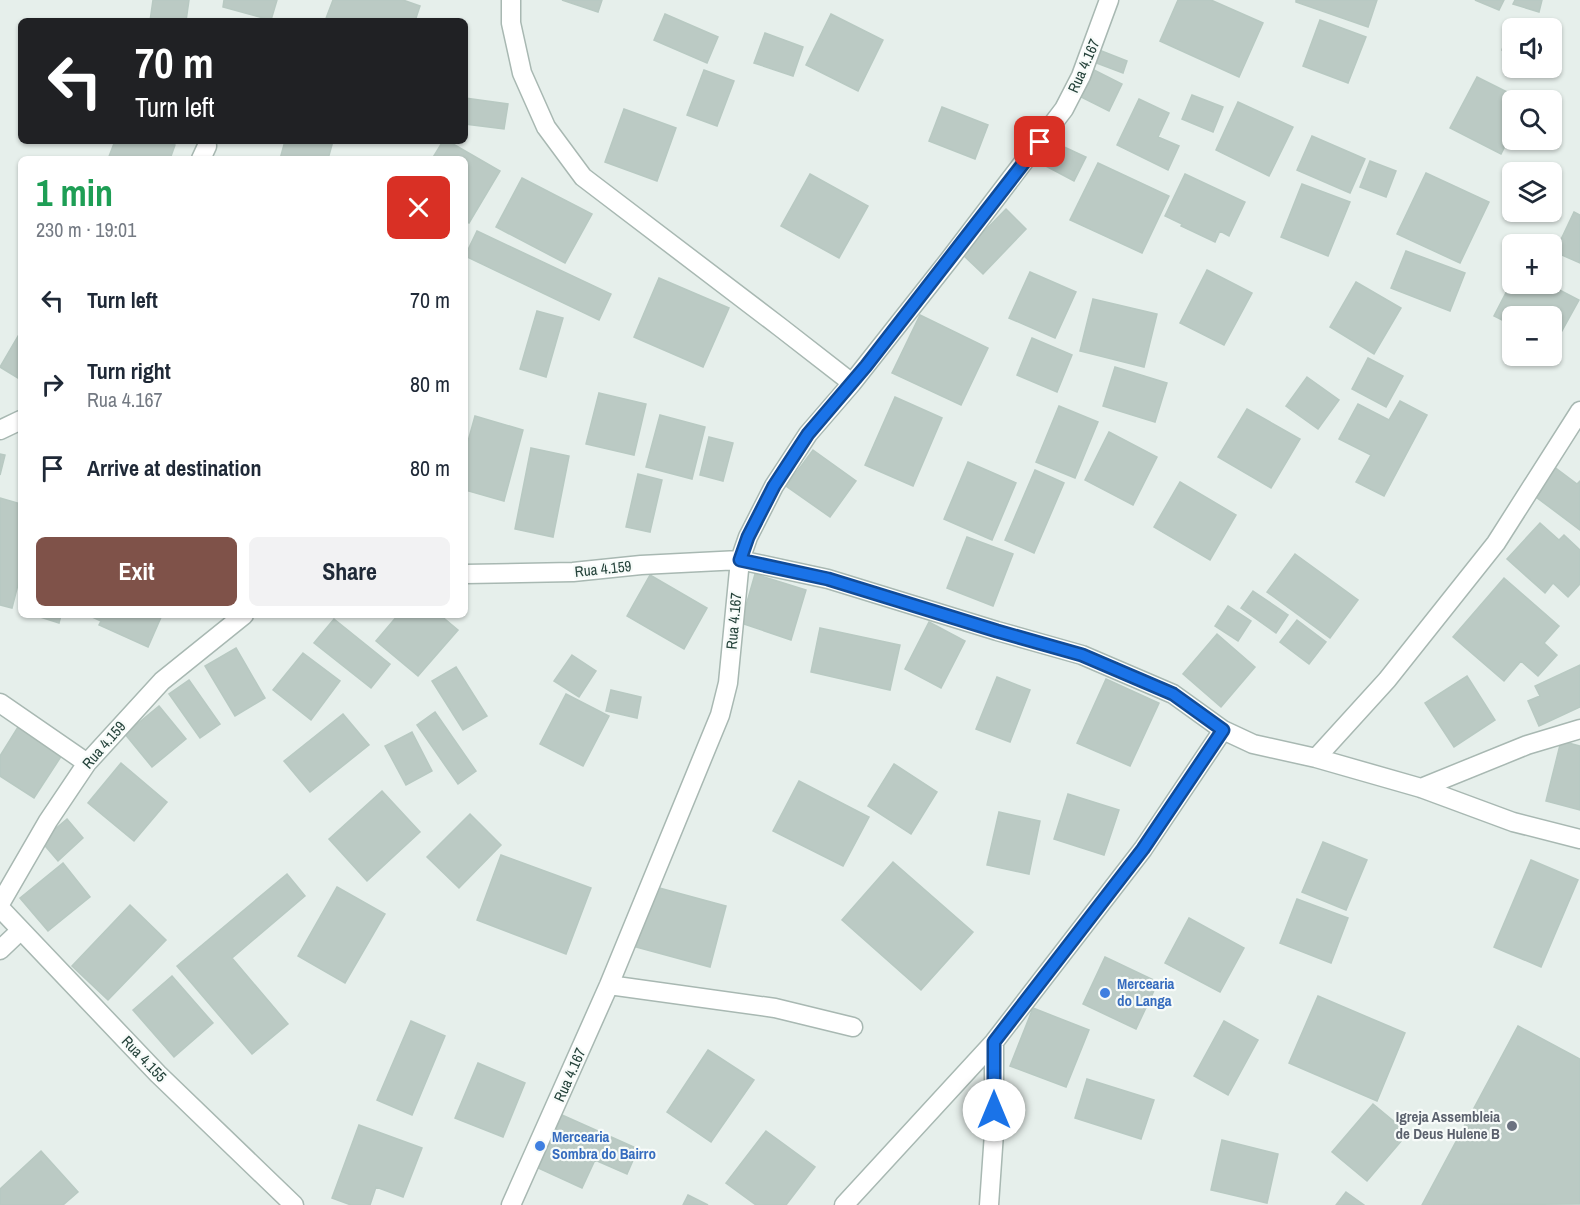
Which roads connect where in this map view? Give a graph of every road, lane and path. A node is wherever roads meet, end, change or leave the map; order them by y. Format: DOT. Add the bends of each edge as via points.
graph roads {
  1 [pos="511,0"];
  2 [pos="1109,0"];
  3 [pos="852,383"];
  4 [pos="1580,411"];
  5 [pos="18,421"];
  6 [pos="0,430"];
  7 [pos="740,560"];
  8 [pos="468,574"];
  9 [pos="240,618"];
  10 [pos="0,703"];
  11 [pos="1580,729"];
  12 [pos="1223,730"];
  13 [pos="1316,758"];
  14 [pos="87,763"];
  15 [pos="1421,788"];
  16 [pos="1580,839"];
  17 [pos="0,906"];
  18 [pos="21,930"];
  19 [pos="0,951"];
  20 [pos="609,985"];
  21 [pos="853,1028"];
  22 [pos="994,1042"];
  23 [pos="294,1205"];
  24 [pos="511,1205"];
  25 [pos="844,1205"];
  26 [pos="989,1205"];
  1 -- 3 [label="street" via="511,23 522,73 546,127 583,177"];
  2 -- 3 [label="street, Rua 4.167" via="1081,76 1064,109"];
  3 -- 7 [label="street, Rua 4.167" via="808,434 774,486"];
  4 -- 13 [label="street" via="1496,543 1387,680"];
  5 -- 6 [label="street"];
  7 -- 8 [label="street, Rua 4.159" via="573,572"];
  7 -- 12 [label="street, Rua 4.159" via="828,579 1082,655 1173,694"];
  7 -- 20 [label="street, Rua 4.167" via="728,683 720,715"];
  9 -- 14 [label="street, Rua 4.159" via="162,681"];
  10 -- 14 [label="street"];
  11 -- 15 [label="street" via="1527,745"];
  12 -- 13 [label="street, Rua 4.159" via="1253,744"];
  12 -- 22 [label="street" via="1143,849"];
  13 -- 15 [label="street, Rua 4.159"];
  14 -- 17 [label="street, Rua 4.159" via="48,821"];
  15 -- 16 [label="street, Rua 4.159" via="1513,822"];
  17 -- 18 [label="street, Rua 4.155"];
  18 -- 19 [label="street"];
  18 -- 23 [label="street, Rua 4.155" via="158,1074"];
  20 -- 21 [label="street" via="775,1008"];
  20 -- 24 [label="street, Rua 4.167"];
  22 -- 25 [label="street"];
  22 -- 26 [label="street"];
}
